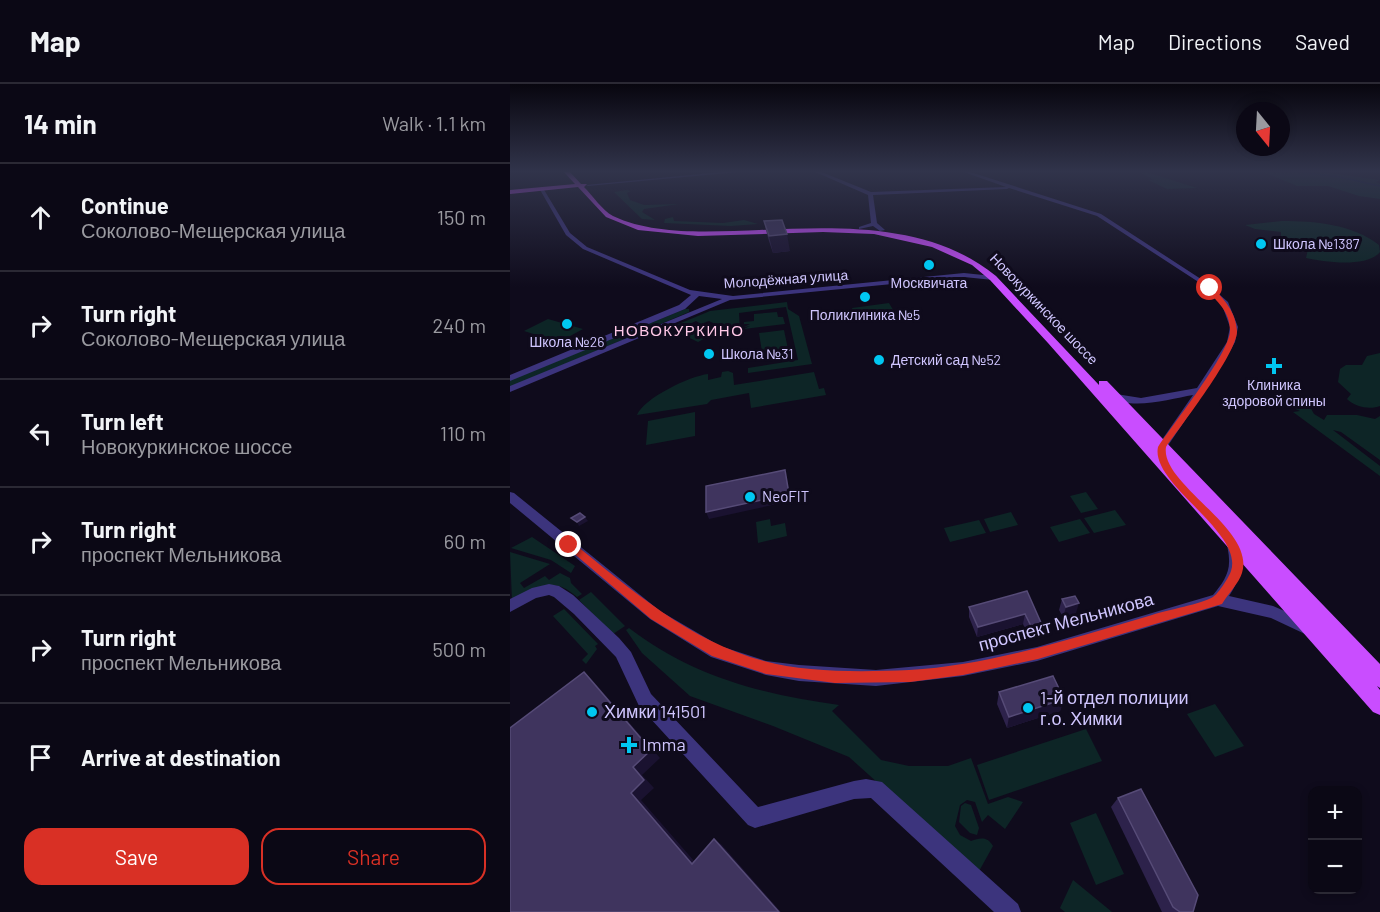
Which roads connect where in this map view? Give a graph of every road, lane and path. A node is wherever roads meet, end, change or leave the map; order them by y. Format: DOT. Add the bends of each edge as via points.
graph roads {
  1 [pos="553,210"];
  2 [pos="874,210"];
  3 [pos="1080,210"];
  4 [pos="607,211"];
  5 [pos="878,227"];
  6 [pos="823,229"];
  7 [pos="975,263"];
  8 [pos="964,275"];
  9 [pos="993,278"];
  10 [pos="696,294"];
  11 [pos="733,298"];
  12 [pos="682,307"];
  13 [pos="695,311"];
  14 [pos="510,378"];
  15 [pos="510,389"];
  16 [pos="1199,391"];
  17 [pos="1116,397"];
  18 [pos="1144,444"];
  19 [pos="1162,447"];
  20 [pos="1169,471"];
  21 [pos="510,496"];
  22 [pos="1232,542"];
  23 [pos="1281,584"];
  24 [pos="1218,600"];
  25 [pos="510,606"];
  26 [pos="1314,632"];
  27 [pos="1380,678"];
  28 [pos="1380,705"];
  29 [pos="1010,912"];
  1 -- 10 [label="street, Молодёжная улица" via="568,234 581,245"];
  2 -- 5 [label="street"];
  3 -- 16 [label="street" via="1105,218 1221,298 1232,322 1232,342"];
  4 -- 6 [label="main road, Новокуркинское шоссе" via="620,222 649,230"];
  5 -- 6 [label="main road, Новокуркинское шоссе"];
  5 -- 17 [label="main road, Новокуркинское шоссе" via="942,243 990,266"];
  6 -- 7 [label="main road, Новокуркинское шоссе" via="909,238 947,249"];
  7 -- 8 [label="street" via="976,271"];
  7 -- 9 [label="main road, Новокуркинское шоссе"];
  8 -- 9 [label="street, Молодёжная улица"];
  8 -- 11 [label="street, Молодёжная улица"];
  9 -- 18 [label="main road, Новокуркинское шоссе"];
  10 -- 11 [label="street, Молодёжная улица"];
  10 -- 12 [label="street"];
  11 -- 13 [label="street"];
  12 -- 13 [label="street" via="694,306"];
  12 -- 14 [label="street"];
  13 -- 15 [label="street"];
  16 -- 17 [label="street" via="1141,401"];
  16 -- 19 [label="street"];
  17 -- 19 [label="main road, Новокуркинское шоссе"];
  18 -- 19 [label="street"];
  18 -- 20 [label="main road, Новокуркинское шоссе"];
  19 -- 20 [label="street" via="1162,459"];
  19 -- 23 [label="main road, Новокуркинское шоссе"];
  20 -- 22 [label="main road, Новокуркинское шоссе"];
  21 -- 24 [label="street, проспект Мельникова" via="655,615 716,652 799,674 876,678 963,669 1038,654"];
  22 -- 23 [label="main road, Новокуркинское шоссе"];
  22 -- 24 [label="street" via="1237,572"];
  23 -- 26 [label="main road, Новокуркинское шоссе"];
  23 -- 27 [label="main road, Новокуркинское шоссе"];
  24 -- 26 [label="street, проспект Мельникова" via="1273,612"];
  25 -- 29 [label="street" via="550,590 567,598 624,655 645,700 755,818 860,789 875,789"];
  26 -- 28 [label="main road, Новокуркинское шоссе"];
}
